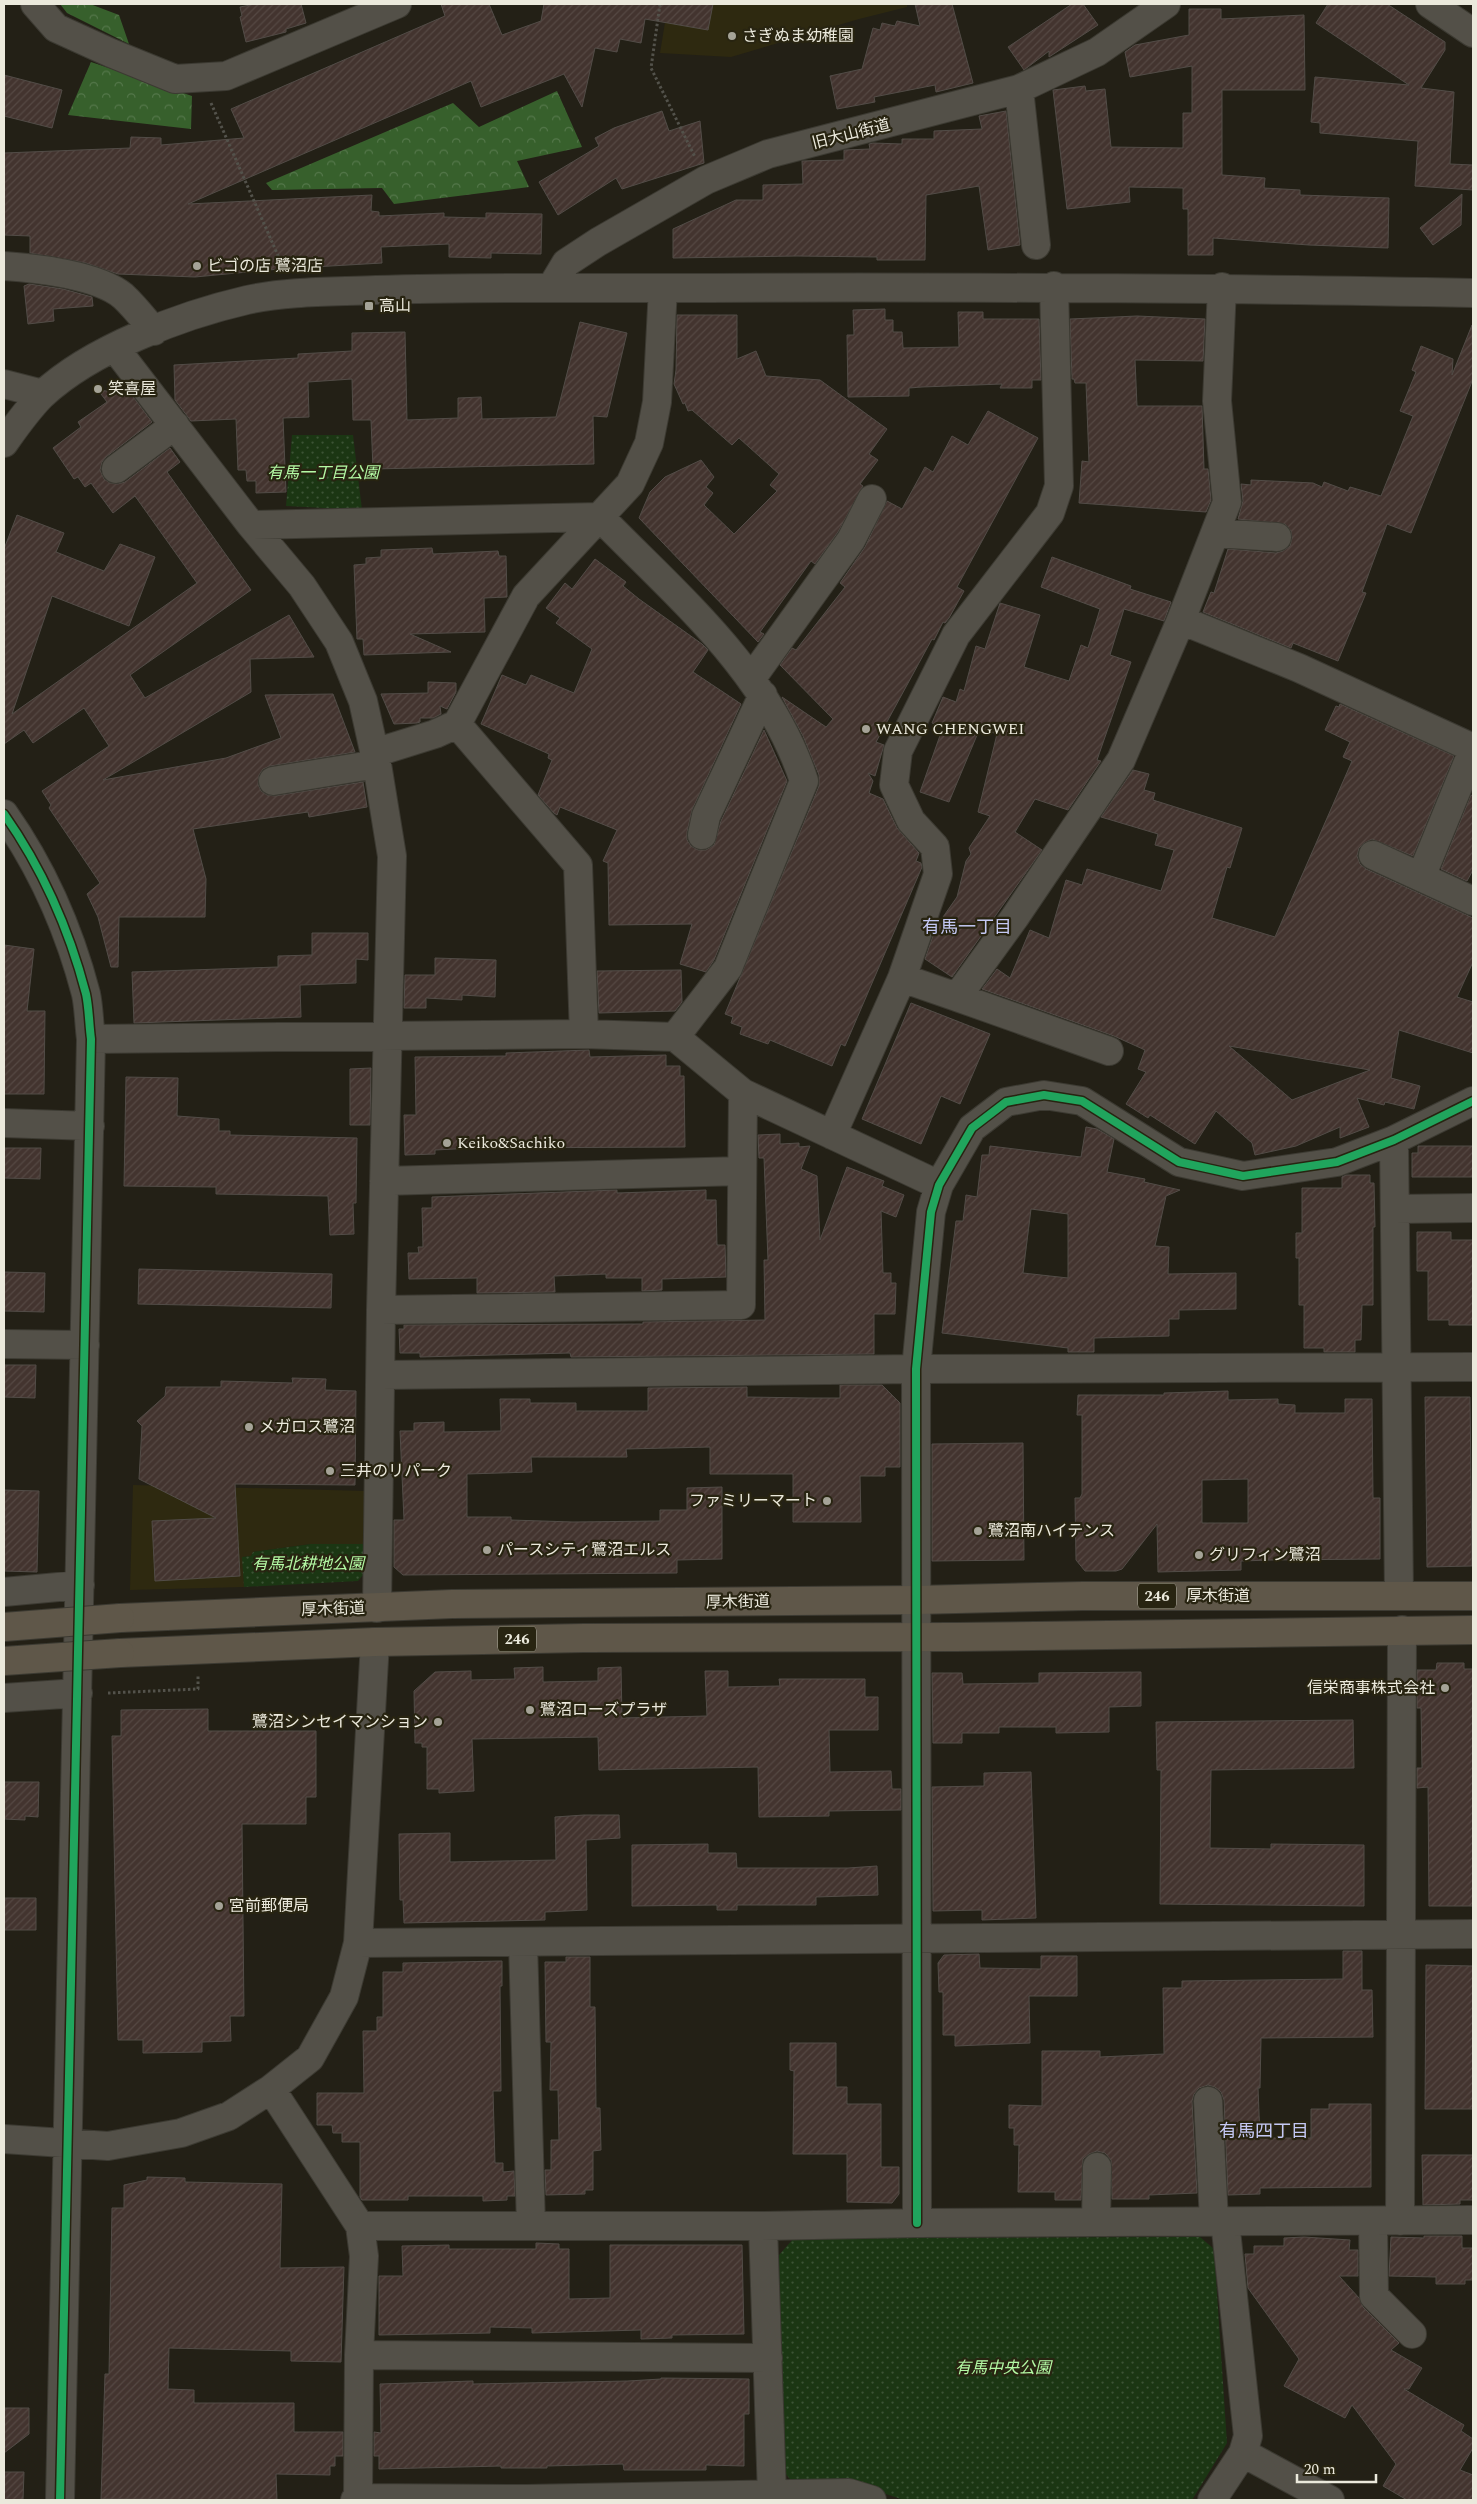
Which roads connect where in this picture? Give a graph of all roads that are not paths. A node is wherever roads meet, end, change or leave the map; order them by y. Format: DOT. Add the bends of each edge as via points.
graph roads {
  1 [pos="35,4"];
  2 [pos="397,4"];
  3 [pos="1166,4"];
  4 [pos="1430,4"];
  5 [pos="348,14"];
  6 [pos="1473,33"];
  7 [pos="1019,89"];
  8 [pos="1036,245"];
  9 [pos="4,266"];
  10 [pos="1054,286"];
  11 [pos="551,288"];
  12 [pos="663,288"];
  13 [pos="1222,288"];
  14 [pos="1473,293"];
  15 [pos="154,331"];
  16 [pos="115,348"];
  17 [pos="4,384"];
  18 [pos="43,394"];
  19 [pos="175,425"];
  20 [pos="4,443"];
  21 [pos="116,469"];
  22 [pos="872,499"];
  23 [pos="600,517"];
  24 [pos="251,525"];
  25 [pos="1216,533"];
  26 [pos="1277,537"];
  27 [pos="1181,620"];
  28 [pos="757,687"];
  29 [pos="457,724"];
  30 [pos="1473,749"];
  31 [pos="376,759"];
  32 [pos="273,781"];
  33 [pos="5,817"];
  34 [pos="702,835"];
  35 [pos="1372,855"];
  36 [pos="1420,877"];
  37 [pos="1473,901"];
  38 [pos="902,978"];
  39 [pos="957,997"];
  40 [pos="584,1034"];
  41 [pos="388,1036"];
  42 [pos="675,1037"];
  43 [pos="91,1039"];
  44 [pos="1108,1051"];
  45 [pos="743,1093"];
  46 [pos="1473,1101"];
  47 [pos="4,1123"];
  48 [pos="90,1126"];
  49 [pos="832,1135"];
  50 [pos="1394,1140"];
  51 [pos="741,1171"];
  52 [pos="384,1181"];
  53 [pos="939,1185"];
  54 [pos="1473,1208"];
  55 [pos="1395,1209"];
  56 [pos="381,1310"];
  57 [pos="4,1344"];
  58 [pos="85,1345"];
  59 [pos="1473,1367"];
  60 [pos="1396,1368"];
  61 [pos="916,1369"];
  62 [pos="382,1375"];
  63 [pos="80,1585"];
  64 [pos="4,1592"];
  65 [pos="1398,1596"];
  66 [pos="1473,1596"];
  67 [pos="916,1600"];
  68 [pos="377,1608"];
  69 [pos="4,1627"];
  70 [pos="1402,1630"];
  71 [pos="1473,1630"];
  72 [pos="916,1637"];
  73 [pos="374,1642"];
  74 [pos="4,1661"];
  75 [pos="78,1693"];
  76 [pos="4,1698"];
  77 [pos="1401,1934"];
  78 [pos="1473,1934"];
  79 [pos="916,1937"];
  80 [pos="523,1942"];
  81 [pos="358,1943"];
  82 [pos="271,2089"];
  83 [pos="1208,2101"];
  84 [pos="4,2139"];
  85 [pos="68,2143"];
  86 [pos="1097,2167"];
  87 [pos="1473,2220"];
  88 [pos="1219,2221"];
  89 [pos="1373,2221"];
  90 [pos="1400,2221"];
  91 [pos="917,2222"];
  92 [pos="1096,2222"];
  93 [pos="360,2226"];
  94 [pos="530,2226"];
  95 [pos="764,2226"];
  96 [pos="1412,2334"];
  97 [pos="359,2355"];
  98 [pos="768,2358"];
  99 [pos="1243,2453"];
  100 [pos="772,2495"];
  101 [pos="356,2499"];
  102 [pos="60,2500"];
  103 [pos="872,2500"];
  104 [pos="1212,2500"];
  105 [pos="1330,2500"];
  1 -- 5 [label="street" via="56,28 175,79 226,76"];
  2 -- 5 [label="street"];
  3 -- 7 [label="street, 旧大山街道" via="1097,52"];
  4 -- 6 [label="street"];
  7 -- 8 [label="street"];
  7 -- 11 [label="street, 旧大山街道" via="768,154 706,180 566,263"];
  9 -- 15 [label="street" via="32,268 94,282 121,295"];
  10 -- 12 [label="street"];
  10 -- 13 [label="street"];
  10 -- 38 [label="street" via="1059,486 1050,513 956,636 898,751 894,785 912,821 935,847 938,874"];
  11 -- 12 [label="street"];
  11 -- 15 [label="street" via="284,295 210,310"];
  12 -- 23 [label="street" via="657,402 649,444 630,484"];
  13 -- 14 [label="street"];
  13 -- 25 [label="street" via="1217,401 1227,502"];
  15 -- 16 [label="street"];
  16 -- 18 [label="street" via="68,374"];
  16 -- 19 [label="street"];
  17 -- 18 [label="street"];
  18 -- 20 [label="street" via="26,411"];
  19 -- 21 [label="street"];
  19 -- 24 [label="street"];
  22 -- 28 [label="street" via="851,540"];
  23 -- 24 [label="street"];
  23 -- 28 [label="street" via="722,641"];
  23 -- 29 [label="street" via="526,596"];
  24 -- 31 [label="street" via="302,586 339,642 363,700"];
  25 -- 26 [label="street"];
  25 -- 27 [label="street"];
  27 -- 30 [label="street" via="1299,668"];
  27 -- 39 [label="street" via="1121,760"];
  28 -- 34 [label="street" via="706,816"];
  28 -- 42 [label="street" via="794,749 804,781 728,968"];
  29 -- 31 [label="street"];
  29 -- 40 [label="street" via="578,865"];
  30 -- 36 [label="street"];
  31 -- 32 [label="street"];
  31 -- 41 [label="street" via="392,856"];
  33 -- 43 [label="street" via="54,900 69,938 86,996"];
  35 -- 36 [label="street"];
  36 -- 37 [label="street"];
  38 -- 39 [label="street"];
  38 -- 49 [label="street"];
  39 -- 44 [label="street"];
  40 -- 41 [label="street"];
  40 -- 42 [label="street"];
  41 -- 43 [label="street"];
  41 -- 52 [label="street"];
  42 -- 45 [label="street"];
  43 -- 48 [label="street"];
  45 -- 49 [label="street"];
  45 -- 51 [label="street"];
  46 -- 50 [label="street"];
  47 -- 48 [label="street"];
  48 -- 58 [label="street"];
  49 -- 53 [label="street"];
  50 -- 53 [label="street" via="1337,1162 1243,1176 1178,1162 1082,1100 1044,1095 1006,1102 972,1128"];
  50 -- 55 [label="street"];
  51 -- 52 [label="street"];
  51 -- 56 [label="street" via="740,1305"];
  52 -- 56 [label="street"];
  53 -- 61 [label="street" via="930,1212"];
  54 -- 55 [label="street"];
  55 -- 60 [label="street"];
  56 -- 62 [label="street"];
  57 -- 58 [label="street"];
  58 -- 63 [label="street"];
  59 -- 60 [label="street"];
  60 -- 61 [label="street"];
  60 -- 65 [label="street"];
  61 -- 62 [label="street"];
  61 -- 67 [label="street"];
  62 -- 68 [label="street"];
  63 -- 64 [label="street"];
  63 -- 75 [label="street"];
  65 -- 66 [label="highway, 厚木街道 / 246"];
  65 -- 67 [label="highway, 厚木街道 / 246" via="1083,1596"];
  67 -- 68 [label="highway, 厚木街道 / 246" via="452,1604"];
  67 -- 72 [label="street"];
  68 -- 69 [label="highway, 厚木街道 / 246, bridge" via="120,1618"];
  70 -- 71 [label="highway, 246"];
  70 -- 72 [label="highway, 246"];
  70 -- 77 [label="street"];
  72 -- 73 [label="highway, 246"];
  72 -- 79 [label="street"];
  73 -- 74 [label="highway, 246, bridge"];
  73 -- 81 [label="street"];
  75 -- 76 [label="street"];
  75 -- 85 [label="street"];
  77 -- 78 [label="street"];
  77 -- 79 [label="street"];
  77 -- 90 [label="street"];
  79 -- 80 [label="street"];
  79 -- 91 [label="street"];
  80 -- 81 [label="street"];
  80 -- 94 [label="street"];
  81 -- 82 [label="street" via="344,1997 310,2058"];
  82 -- 85 [label="street" via="229,2116 181,2133 115,2145"];
  82 -- 93 [label="street"];
  83 -- 88 [label="street"];
  84 -- 85 [label="street"];
  85 -- 102 [label="street"];
  86 -- 92 [label="street"];
  87 -- 90 [label="street"];
  88 -- 89 [label="street"];
  88 -- 92 [label="street"];
  88 -- 99 [label="street" via="1248,2436"];
  89 -- 90 [label="street"];
  89 -- 96 [label="street" via="1374,2296"];
  91 -- 92 [label="street"];
  91 -- 95 [label="street"];
  93 -- 94 [label="street"];
  93 -- 97 [label="street" via="364,2256"];
  94 -- 95 [label="street"];
  95 -- 98 [label="street"];
  97 -- 98 [label="street"];
  97 -- 101 [label="street"];
  98 -- 100 [label="street"];
  99 -- 104 [label="street"];
  99 -- 105 [label="street"];
  100 -- 101 [label="street"];
  100 -- 103 [label="street" via="849,2493"];
}
